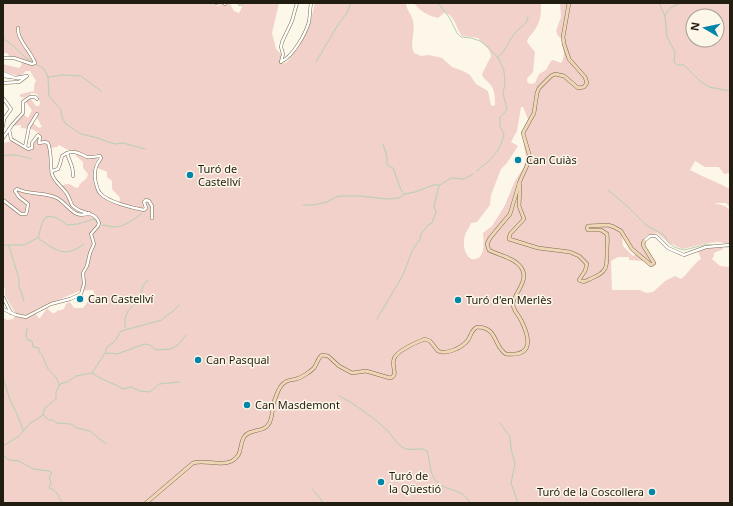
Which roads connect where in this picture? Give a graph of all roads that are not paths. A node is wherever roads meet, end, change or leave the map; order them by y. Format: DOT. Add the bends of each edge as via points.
graph roads {
  1 [pos="296,3"];
  2 [pos="311,3"];
  3 [pos="569,3"];
  4 [pos="18,28"];
  5 [pos="3,58"];
  6 [pos="3,73"];
  7 [pos="3,76"];
  8 [pos="10,77"];
  9 [pos="3,83"];
  10 [pos="3,98"];
  11 [pos="38,99"];
  12 [pos="37,114"];
  13 [pos="3,126"];
  14 [pos="9,129"];
  15 [pos="3,138"];
  16 [pos="25,147"];
  17 [pos="67,153"];
  18 [pos="52,171"];
  19 [pos="73,176"];
  20 [pos="519,184"];
  21 [pos="3,200"];
  22 [pos="89,213"];
  23 [pos="152,218"];
  24 [pos="644,240"];
  25 [pos="730,245"];
  26 [pos="3,297"];
  27 [pos="3,309"];
  28 [pos="11,313"];
  29 [pos="146,503"];
  1 -- 2 [label="street" via="292,21 283,40 281,62 299,43 309,22"];
  3 -- 20 [label="main road" via="564,44 570,62 585,77 587,83 584,87 578,88 564,76 555,74 538,88 534,113 523,133 529,157"];
  4 -- 5 [label="street" via="17,31 35,64"];
  6 -- 8 [label="street"];
  7 -- 8 [label="street"];
  8 -- 9 [label="street" via="27,76 19,82"];
  10 -- 13 [label="street" via="11,109"];
  11 -- 14 [label="street" via="35,96 22,102 23,112"];
  12 -- 16 [label="street" via="29,128"];
  14 -- 15 [label="street"];
  14 -- 16 [label="street" via="12,139"];
  16 -- 18 [label="street" via="31,149 32,143 39,135 39,143 46,142 49,145"];
  17 -- 18 [label="street" via="62,156 58,168"];
  17 -- 19 [label="street" via="73,168"];
  17 -- 23 [label="street" via="78,153 88,157 100,156 94,170 101,194 108,199 144,210 144,202 149,201 152,206"];
  18 -- 22 [label="street" via="54,179 74,206"];
  20 -- 24 [label="main road" via="519,206 524,219 509,239 579,256 587,264 579,280 582,282 601,274 607,263 607,234 601,230 588,230 588,226 608,225 621,231 632,249 651,265 654,262 643,244"];
  20 -- 29 [label="main road" via="510,214 487,245 489,250 508,258 523,271 523,280 513,304 526,334 526,350 506,354 490,331 477,327 463,345 446,352 438,351 425,339 399,352 393,360 395,375 390,378 366,371 352,373 328,356 322,355 313,369 282,384 274,401 269,424 245,435 236,458 225,462 193,463"];
  21 -- 22 [label="street" via="18,212 26,214 28,204 17,194 17,189 57,198 76,214"];
  22 -- 28 [label="street" via="96,217 99,224 91,234 94,244 83,272 84,284 81,294 51,304 27,317"];
  24 -- 25 [label="street" via="656,236 668,248 684,255 706,247"];
  26 -- 28 [label="street"];
  27 -- 28 [label="street"];
}
